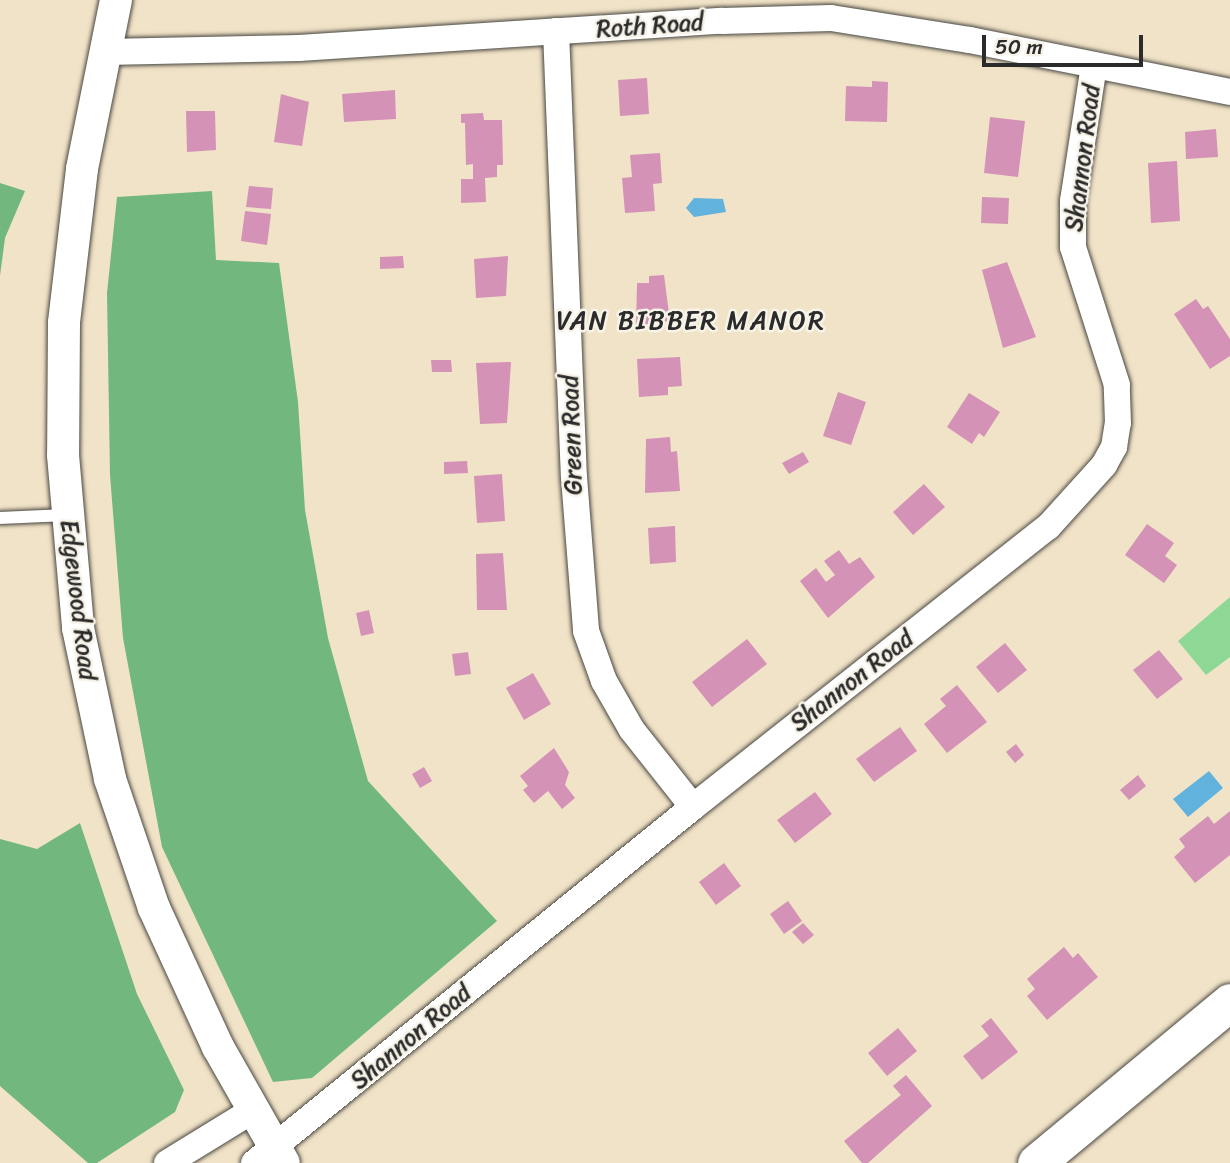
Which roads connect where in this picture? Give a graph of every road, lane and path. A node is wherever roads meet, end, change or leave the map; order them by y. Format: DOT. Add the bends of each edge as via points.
graph roads {
  1 [pos="116,0"];
  2 [pos="556,32"];
  3 [pos="105,52"];
  4 [pos="1094,66"];
  5 [pos="1230,92"];
  6 [pos="66,515"];
  7 [pos="0,518"];
  8 [pos="693,807"];
  9 [pos="1230,1002"];
  10 [pos="252,1111"];
  11 [pos="271,1159"];
  12 [pos="167,1163"];
  13 [pos="1036,1163"];
  1 -- 3 [label="street, Edgewood Road"];
  2 -- 3 [label="street, Roth Road" via="299,48"];
  2 -- 4 [label="street, Roth Road" via="831,18"];
  2 -- 8 [label="street, Green Road" via="574,477 586,631 604,681 632,730"];
  3 -- 6 [label="street, Edgewood Road" via="75,216 64,323"];
  4 -- 5 [label="street, Roth Road"];
  4 -- 8 [label="street, Shannon Road" via="1075,187 1073,247 1117,385 1118,422 1111,453 1085,489 1048,527"];
  6 -- 7 [label="lane"];
  6 -- 10 [label="street, Edgewood Road" via="78,628 110,779 160,921"];
  8 -- 11 [label="street, Shannon Road"];
  9 -- 13 [label="main road"];
  10 -- 11 [label="street, Edgewood Road"];
  10 -- 12 [label="street"];
}
